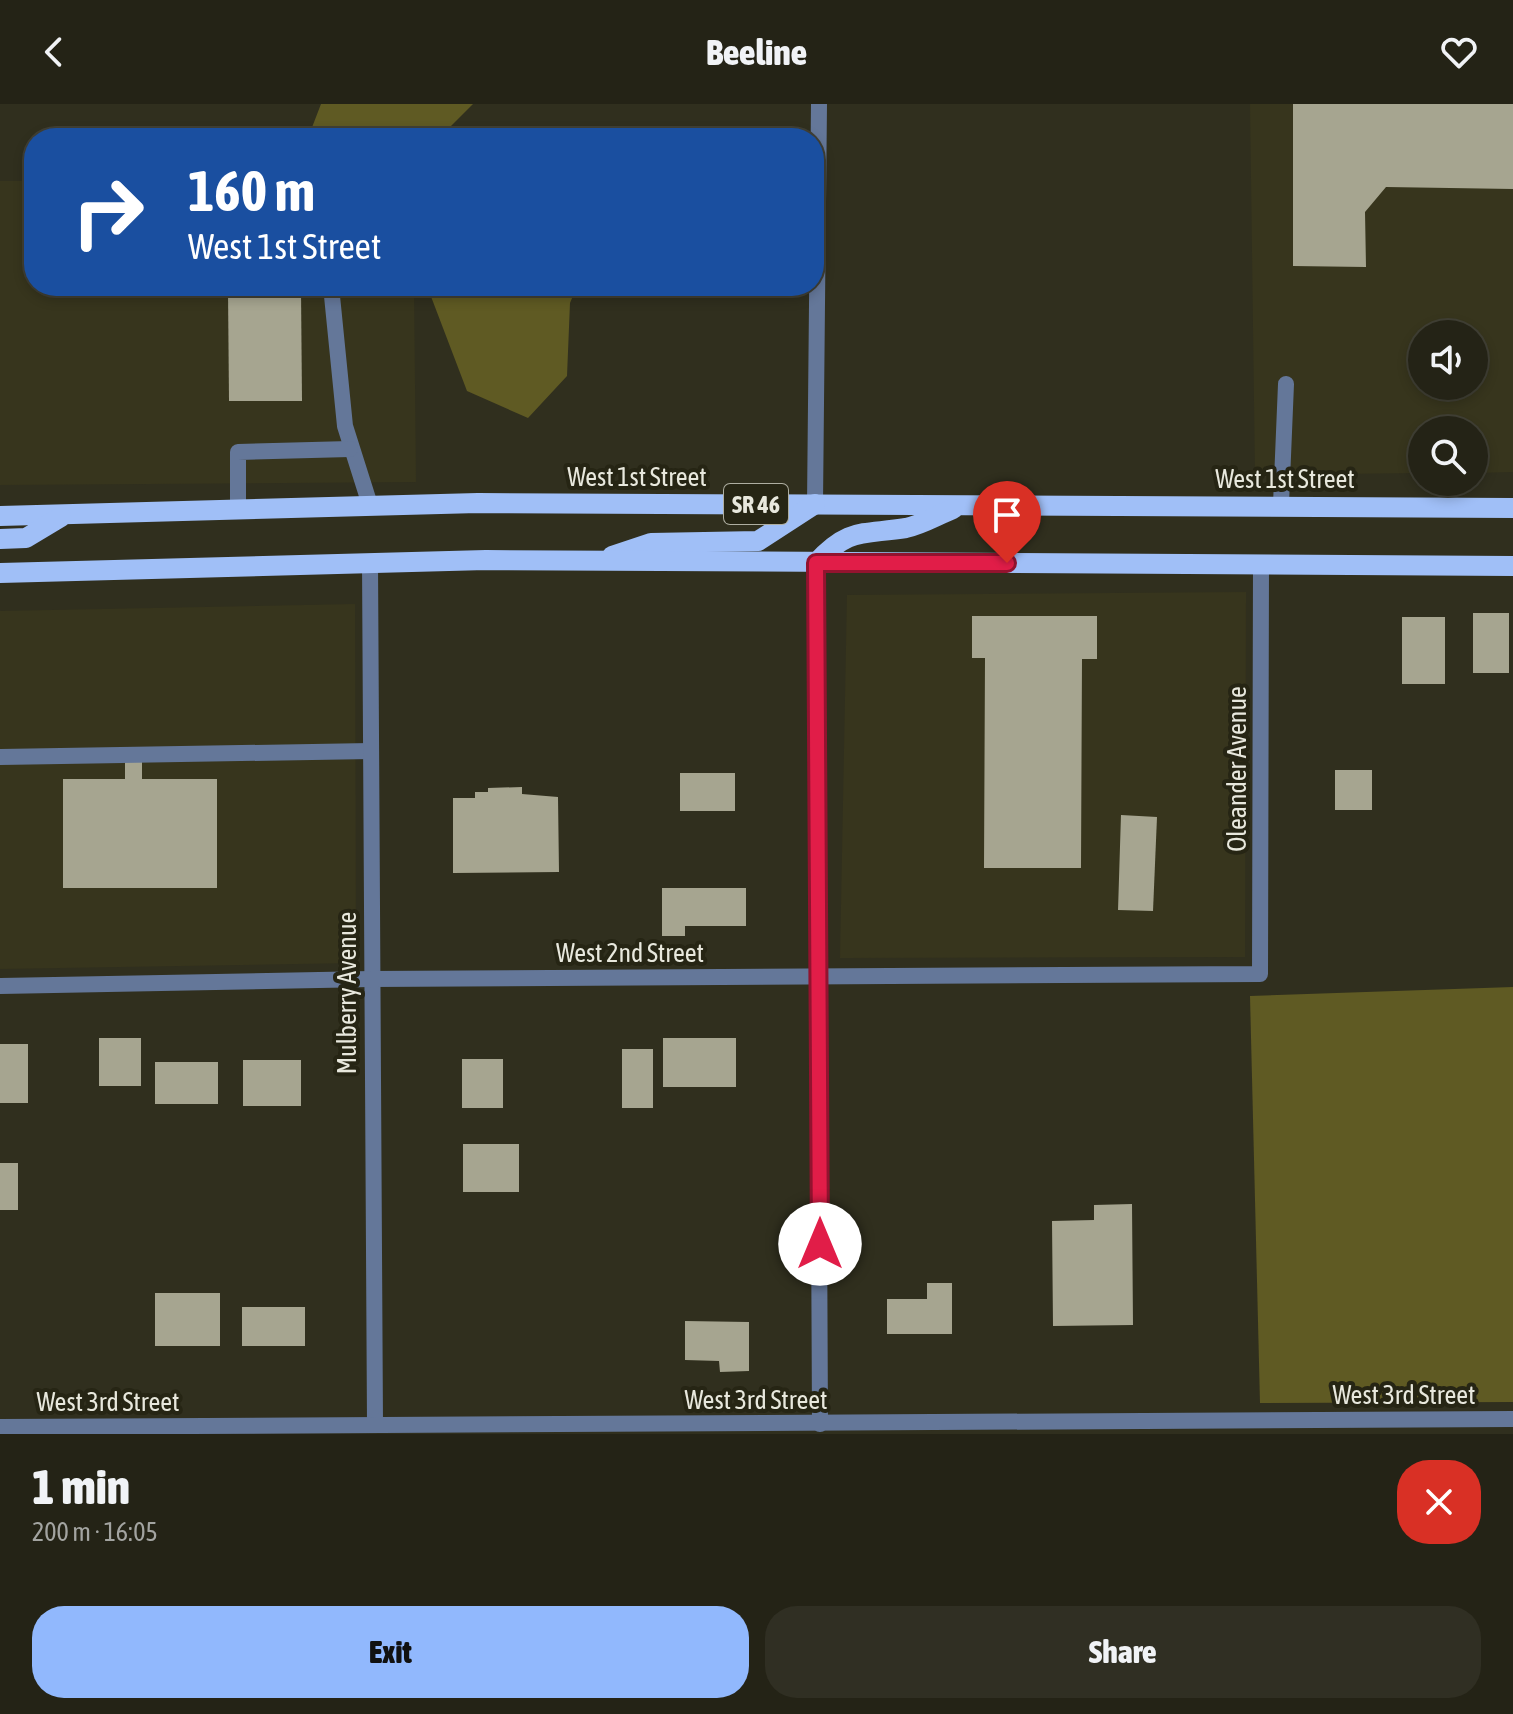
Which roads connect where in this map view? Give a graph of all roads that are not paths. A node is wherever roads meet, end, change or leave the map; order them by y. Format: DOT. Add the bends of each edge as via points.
graph roads {
  1 [pos="819,104"];
  2 [pos="819,128"];
  3 [pos="332,296"];
  4 [pos="817,296"];
  5 [pos="1286,384"];
  6 [pos="350,449"];
  7 [pos="815,504"];
  8 [pos="964,504"];
  9 [pos="1281,504"];
  10 [pos="370,505"];
  11 [pos="1513,508"];
  12 [pos="238,509"];
  13 [pos="64,515"];
  14 [pos="0,516"];
  15 [pos="0,539"];
  16 [pos="597,561"];
  17 [pos="370,562"];
  18 [pos="816,563"];
  19 [pos="1261,564"];
  20 [pos="1513,566"];
  21 [pos="0,573"];
  22 [pos="371,751"];
  23 [pos="0,757"];
  24 [pos="1260,974"];
  25 [pos="819,976"];
  26 [pos="371,979"];
  27 [pos="0,986"];
  28 [pos="1513,1419"];
  29 [pos="820,1424"];
  30 [pos="0,1427"];
  31 [pos="1280,1427"];
  32 [pos="375,1429"];
  33 [pos="796,1429"];
  1 -- 2 [label="street"];
  3 -- 6 [label="street"];
  4 -- 7 [label="street"];
  5 -- 9 [label="street"];
  6 -- 10 [label="street"];
  6 -- 12 [label="street" via="238,452"];
  7 -- 8 [label="main road, West 1st Street / SR 46"];
  7 -- 10 [label="main road, West 1st Street / SR 46"];
  7 -- 16 [label="main road" via="758,541 651,543"];
  8 -- 9 [label="main road, West 1st Street / SR 46"];
  8 -- 18 [label="main road" via="908,528 853,533 836,541"];
  9 -- 11 [label="main road, West 1st Street / SR 46"];
  10 -- 12 [label="main road, West 1st Street / SR 46"];
  12 -- 13 [label="main road, West 1st Street / SR 46"];
  13 -- 14 [label="main road, West 1st Street / SR 46"];
  13 -- 15 [label="main road" via="26,538"];
  16 -- 17 [label="main road, SR 46"];
  16 -- 18 [label="main road, SR 46"];
  17 -- 21 [label="main road, SR 46"];
  17 -- 22 [label="street, Mulberry Avenue"];
  18 -- 19 [label="main road, SR 46"];
  18 -- 25 [label="street"];
  19 -- 20 [label="main road, SR 46"];
  19 -- 24 [label="street, Oleander Avenue"];
  22 -- 23 [label="street"];
  22 -- 26 [label="street, Mulberry Avenue"];
  24 -- 25 [label="street, West 2nd Street"];
  25 -- 26 [label="street, West 2nd Street"];
  25 -- 29 [label="street"];
  26 -- 27 [label="street, West 2nd Street"];
  26 -- 32 [label="street, Mulberry Avenue"];
  28 -- 31 [label="street, West 3rd Street"];
  29 -- 31 [label="street, West 3rd Street"];
  29 -- 33 [label="street, West 3rd Street"];
  30 -- 32 [label="street, West 3rd Street"];
  32 -- 33 [label="street, West 3rd Street"];
}
